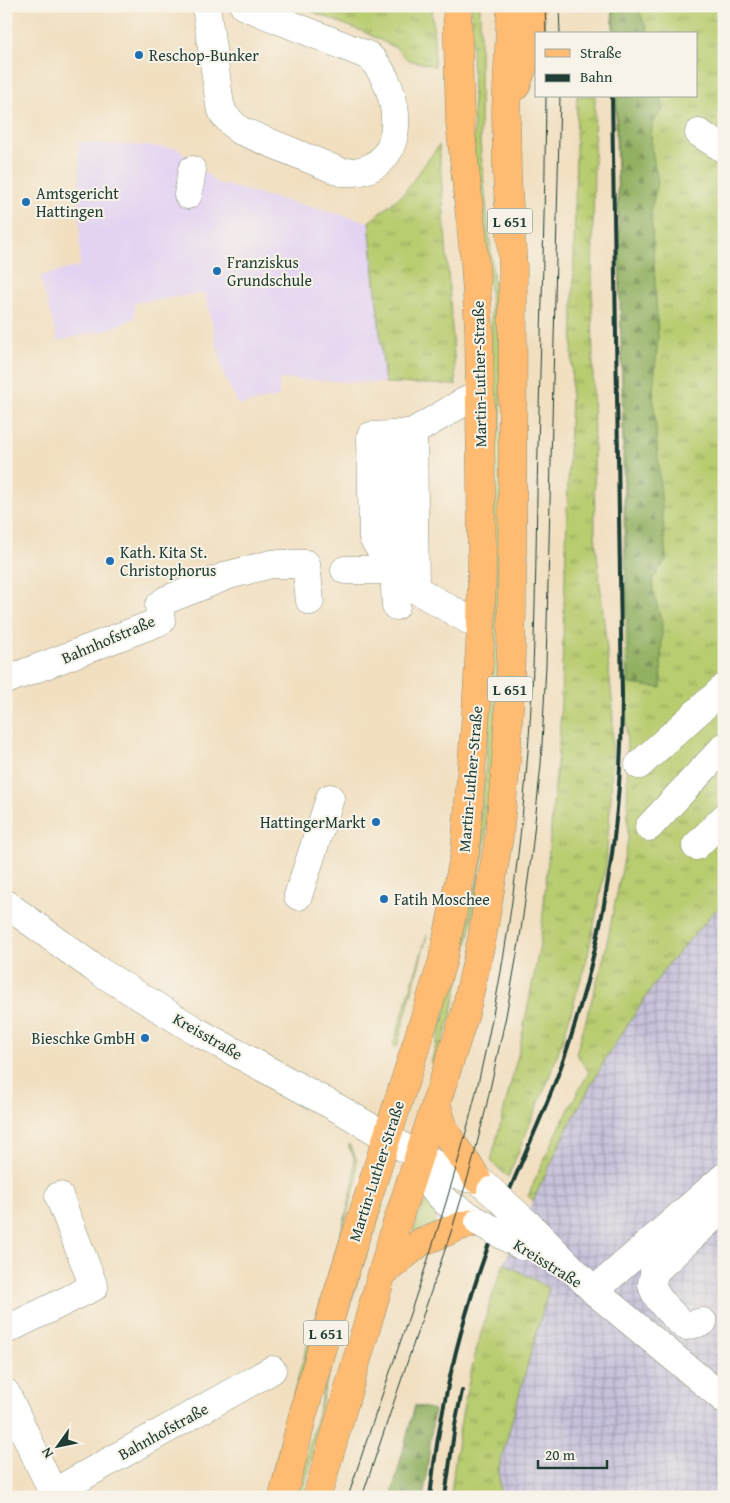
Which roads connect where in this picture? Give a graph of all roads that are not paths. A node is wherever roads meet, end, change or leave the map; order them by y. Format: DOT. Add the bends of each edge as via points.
graph roads {
  1 [pos="206,6"];
  2 [pos="244,6"];
  3 [pos="511,6"];
  4 [pos="536,6"];
  5 [pos="455,9"];
  6 [pos="506,111"];
  7 [pos="699,133"];
  8 [pos="724,149"];
  9 [pos="479,393"];
  10 [pos="402,433"];
  11 [pos="345,570"];
  12 [pos="394,570"];
  13 [pos="405,597"];
  14 [pos="310,601"];
  15 [pos="481,627"];
  16 [pos="6,680"];
  17 [pos="724,688"];
  18 [pos="724,747"];
  19 [pos="639,765"];
  20 [pos="330,798"];
  21 [pos="724,818"];
  22 [pos="649,827"];
  23 [pos="696,846"];
  24 [pos="298,896"];
  25 [pos="6,904"];
  26 [pos="436,1102"];
  27 [pos="387,1139"];
  28 [pos="418,1156"];
  29 [pos="724,1177"];
  30 [pos="371,1185"];
  31 [pos="484,1185"];
  32 [pos="59,1196"];
  33 [pos="724,1207"];
  34 [pos="479,1222"];
  35 [pos="526,1236"];
  36 [pos="384,1272"];
  37 [pos="594,1290"];
  38 [pos="703,1322"];
  39 [pos="6,1330"];
  40 [pos="272,1370"];
  41 [pos="6,1394"];
  42 [pos="722,1394"];
  43 [pos="54,1495"];
  44 [pos="283,1497"];
  45 [pos="317,1497"];
  1 -- 2 [label="street" via="218,96 224,115 231,123 239,130 341,172 369,170 382,161 393,143 396,122 392,98 378,65 369,56"];
  3 -- 6 [label="main road, Martin-Luther-Straße / L 651"];
  4 -- 6 [label="main road, Martin-Luther-Straße / L 651" via="531,45"];
  5 -- 9 [label="main road, Martin-Luther-Straße / L 651" via="460,123 476,264"];
  6 -- 26 [label="main road, Martin-Luther-Straße / L 651" via="513,268 513,386 512,607 506,762 499,837 474,978"];
  7 -- 8 [label="street"];
  9 -- 10 [label="street"];
  9 -- 15 [label="main road, Martin-Luther-Straße / L 651"];
  10 -- 12 [label="street"];
  10 -- 13 [label="street"];
  11 -- 12 [label="street"];
  12 -- 13 [label="street"];
  13 -- 15 [label="street"];
  14 -- 16 [label="street, Bahnhofstraße" via="306,564 271,564 229,575 166,600 159,606 161,621"];
  15 -- 27 [label="main road, Martin-Luther-Straße / L 651" via="465,852 442,963"];
  17 -- 19 [label="street"];
  18 -- 22 [label="street"];
  20 -- 24 [label="street"];
  21 -- 23 [label="street"];
  25 -- 27 [label="street, Kreisstraße" via="94,968 196,1031 348,1114"];
  26 -- 28 [label="main road, Martin-Luther-Straße / L 651"];
  26 -- 31 [label="main road" via="446,1132"];
  27 -- 28 [label="street, Kreisstraße"];
  27 -- 30 [label="main road, Martin-Luther-Straße / L 651"];
  28 -- 30 [label="main road"];
  28 -- 31 [label="street, Kreisstraße"];
  28 -- 34 [label="street, Kreisstraße" via="431,1186 446,1202"];
  28 -- 36 [label="main road, Martin-Luther-Straße / L 651"];
  29 -- 37 [label="street"];
  30 -- 44 [label="main road, Martin-Luther-Straße / L 651" via="302,1418"];
  31 -- 35 [label="street, Kreisstraße, bridge"];
  32 -- 39 [label="street" via="94,1287"];
  33 -- 38 [label="street" via="654,1272 652,1286 673,1316 685,1326"];
  34 -- 35 [label="street, Kreisstraße, bridge"];
  34 -- 36 [label="main road" via="421,1242"];
  35 -- 37 [label="street, Kreisstraße"];
  36 -- 45 [label="main road, Martin-Luther-Straße / L 651"];
  37 -- 42 [label="street, Kreisstraße"];
  40 -- 43 [label="street, Bahnhofstraße"];
  41 -- 43 [label="street, Bahnhofstraße"];
}
